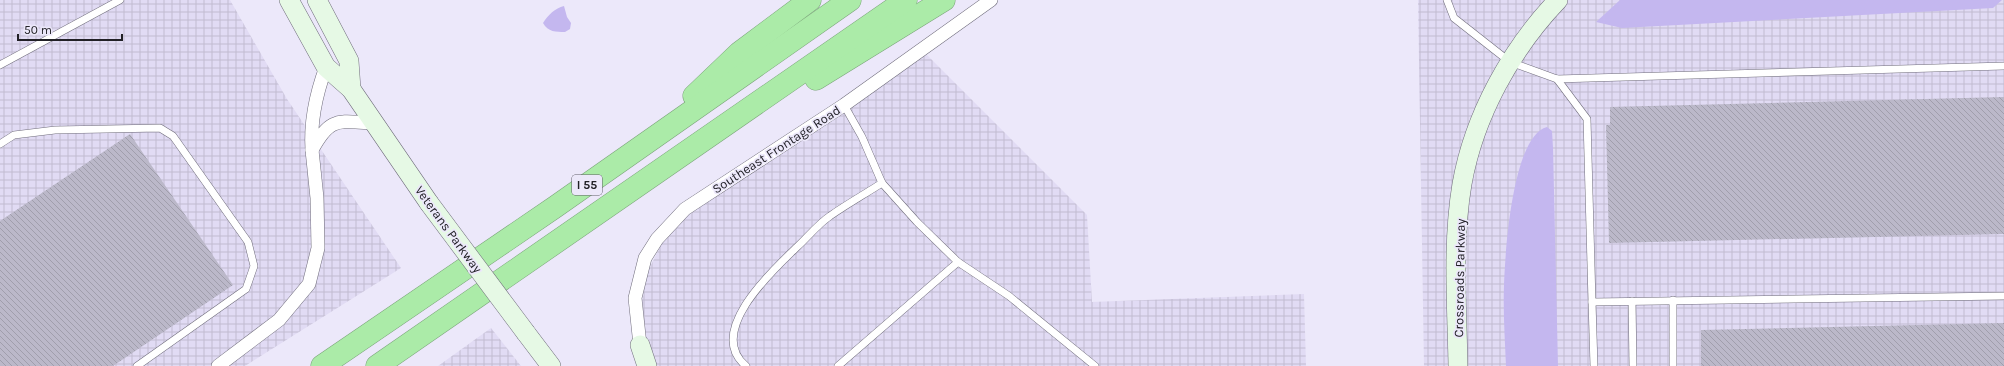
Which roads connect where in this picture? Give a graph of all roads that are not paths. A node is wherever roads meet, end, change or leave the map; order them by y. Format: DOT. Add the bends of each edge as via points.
graph roads {
  1 [pos="120,0"];
  2 [pos="289,0"];
  3 [pos="317,0"];
  4 [pos="810,0"];
  5 [pos="850,0"];
  6 [pos="906,0"];
  7 [pos="944,0"];
  8 [pos="991,0"];
  9 [pos="1447,0"];
  10 [pos="1558,0"];
  11 [pos="1510,62"];
  12 [pos="0,65"];
  13 [pos="2004,66"];
  14 [pos="326,67"];
  15 [pos="1557,79"];
  16 [pos="351,89"];
  17 [pos="844,105"];
  18 [pos="374,123"];
  19 [pos="0,144"];
  20 [pos="312,150"];
  21 [pos="634,152"];
  22 [pos="653,176"];
  23 [pos="882,183"];
  24 [pos="958,262"];
  25 [pos="2004,296"];
  26 [pos="1673,300"];
  27 [pos="1632,301"];
  28 [pos="1592,302"];
  29 [pos="640,345"];
  30 [pos="137,366"];
  31 [pos="218,366"];
  32 [pos="322,366"];
  33 [pos="377,366"];
  34 [pos="551,366"];
  35 [pos="640,366"];
  36 [pos="647,366"];
  37 [pos="746,366"];
  38 [pos="838,366"];
  39 [pos="1095,366"];
  40 [pos="1458,366"];
  41 [pos="1594,366"];
  42 [pos="1633,366"];
  43 [pos="1673,366"];
  1 -- 12 [label="lane"];
  2 -- 14 [label="main road, Veterans Parkway"];
  3 -- 16 [label="main road, Veterans Parkway" via="349,61"];
  4 -- 21 [label="highway" via="739,53"];
  5 -- 21 [label="highway, I 55"];
  6 -- 22 [label="highway, I 55"];
  7 -- 22 [label="highway"];
  8 -- 17 [label="street, Southeast Frontage Road"];
  9 -- 11 [label="lane" via="1454,18"];
  10 -- 11 [label="main road, Crossroads Parkway" via="1545,13"];
  11 -- 15 [label="lane"];
  11 -- 40 [label="main road, Crossroads Parkway" via="1477,126 1462,183 1456,247"];
  13 -- 15 [label="lane"];
  14 -- 16 [label="main road, Veterans Parkway"];
  14 -- 20 [label="street" via="310,130"];
  15 -- 28 [label="lane" via="1587,119"];
  16 -- 18 [label="main road, Veterans Parkway"];
  17 -- 23 [label="lane" via="862,137"];
  17 -- 29 [label="street, Southeast Frontage Road" via="684,209 657,239 645,258 635,298"];
  18 -- 20 [label="street" via="341,122 330,125 320,134"];
  18 -- 34 [label="main road, Veterans Parkway, bridge" via="429,203"];
  19 -- 30 [label="lane" via="14,135 55,130 160,128 173,136 248,242 254,266 246,289"];
  20 -- 31 [label="street" via="317,198 318,248 309,284 279,320"];
  21 -- 32 [label="highway, I 55"];
  22 -- 33 [label="highway, I 55"];
  23 -- 24 [label="lane"];
  23 -- 37 [label="lane" via="829,216 764,279 741,312 734,332 734,348"];
  24 -- 38 [label="lane"];
  24 -- 39 [label="lane" via="1009,296"];
  25 -- 26 [label="lane"];
  26 -- 27 [label="lane"];
  26 -- 43 [label="lane"];
  27 -- 28 [label="lane"];
  27 -- 42 [label="lane"];
  28 -- 41 [label="lane"];
  29 -- 35 [label="main road"];
  29 -- 36 [label="main road"];
}
